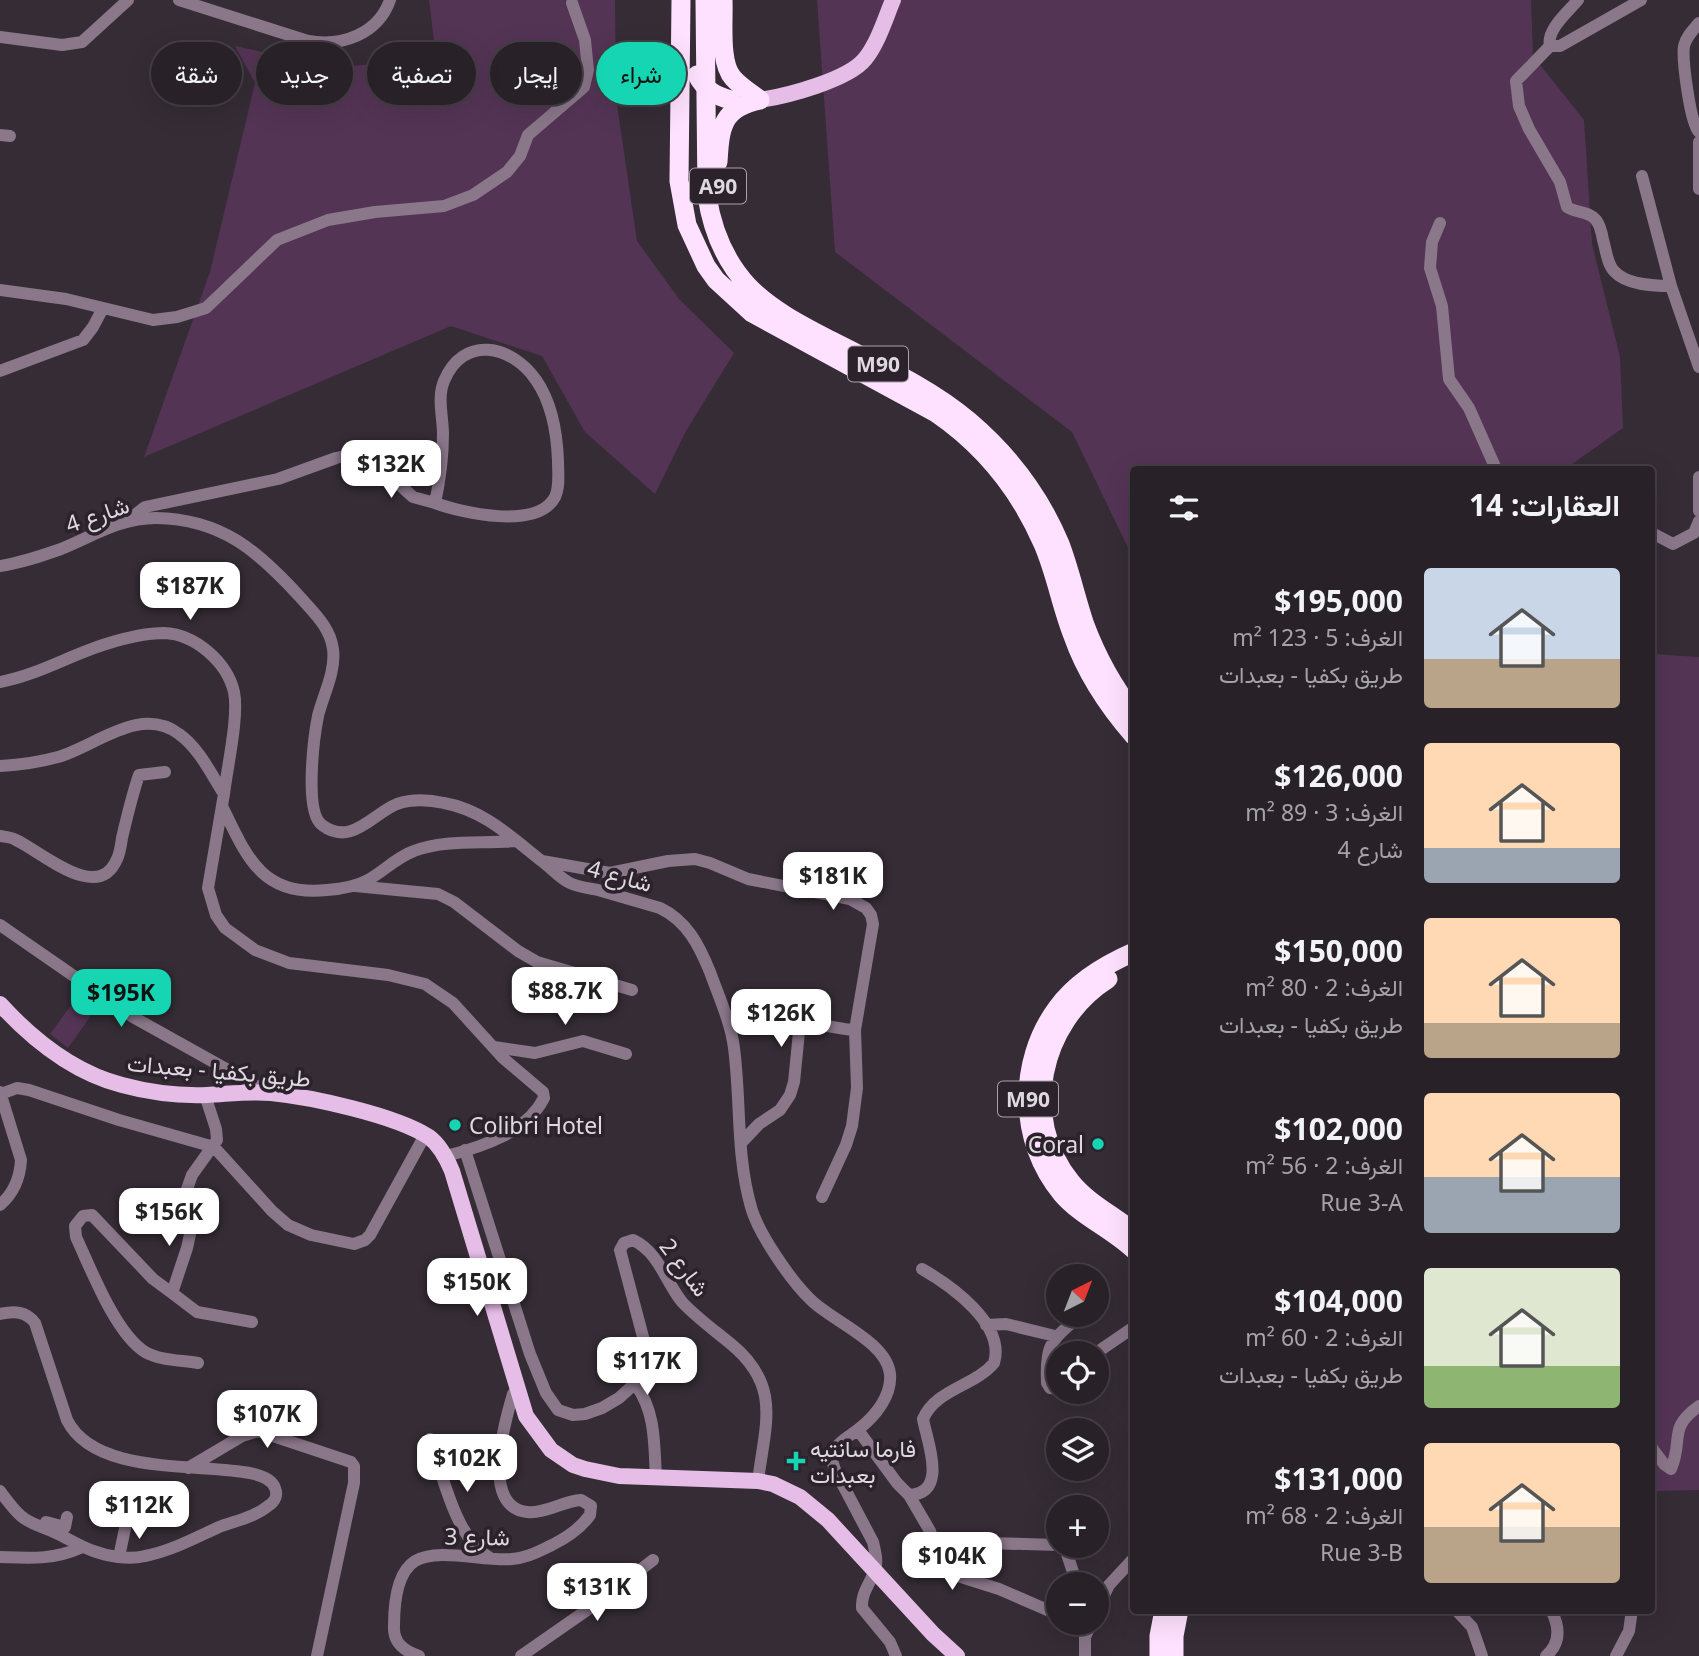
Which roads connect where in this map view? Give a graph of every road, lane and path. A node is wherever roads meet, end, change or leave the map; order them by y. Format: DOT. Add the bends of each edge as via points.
graph roads {
  1 [pos="128,0"];
  2 [pos="179,0"];
  3 [pos="390,0"];
  4 [pos="681,0"];
  5 [pos="694,0"];
  6 [pos="705,0"];
  7 [pos="723,0"];
  8 [pos="893,0"];
  9 [pos="1578,0"];
  10 [pos="1641,0"];
  11 [pos="572,3"];
  12 [pos="1699,23"];
  13 [pos="0,37"];
  14 [pos="1550,46"];
  15 [pos="745,101"];
  16 [pos="1699,132"];
  17 [pos="1699,142"];
  18 [pos="1642,176"];
  19 [pos="1699,189"];
  20 [pos="1440,223"];
  21 [pos="1671,286"];
  22 [pos="0,290"];
  23 [pos="752,290"];
  24 [pos="103,308"];
  25 [pos="1699,367"];
  26 [pos="0,371"];
  27 [pos="1495,466"];
  28 [pos="1699,477"];
  29 [pos="435,503"];
  30 [pos="1699,511"];
  31 [pos="127,521"];
  32 [pos="1699,521"];
  33 [pos="1655,535"];
  34 [pos="0,566"];
  35 [pos="0,682"];
  36 [pos="1130,707"];
  37 [pos="1130,731"];
  38 [pos="0,766"];
  39 [pos="165,772"];
  40 [pos="224,794"];
  41 [pos="223,808"];
  42 [pos="0,836"];
  43 [pos="515,841"];
  44 [pos="541,861"];
  45 [pos="355,886"];
  46 [pos="0,925"];
  47 [pos="1130,954"];
  48 [pos="1130,968"];
  49 [pos="632,990"];
  50 [pos="0,1004"];
  51 [pos="855,1030"];
  52 [pos="494,1047"];
  53 [pos="626,1054"];
  54 [pos="0,1093"];
  55 [pos="269,1093"];
  56 [pos="205,1095"];
  57 [pos="425,1135"];
  58 [pos="741,1143"];
  59 [pos="214,1147"];
  60 [pos="465,1150"];
  61 [pos="446,1156"];
  62 [pos="822,1197"];
  63 [pos="0,1205"];
  64 [pos="1125,1216"];
  65 [pos="1130,1247"];
  66 [pos="922,1269"];
  67 [pos="172,1293"];
  68 [pos="0,1314"];
  69 [pos="253,1322"];
  70 [pos="986,1325"];
  71 [pos="1066,1327"];
  72 [pos="1130,1330"];
  73 [pos="1055,1336"];
  74 [pos="1052,1341"];
  75 [pos="1109,1344"];
  76 [pos="198,1363"];
  77 [pos="636,1385"];
  78 [pos="517,1388"];
  79 [pos="1699,1406"];
  80 [pos="858,1430"];
  81 [pos="430,1439"];
  82 [pos="1655,1451"];
  83 [pos="187,1468"];
  84 [pos="656,1478"];
  85 [pos="758,1481"];
  86 [pos="0,1491"];
  87 [pos="909,1495"];
  88 [pos="20,1515"];
  89 [pos="67,1517"];
  90 [pos="127,1519"];
  91 [pos="1046,1545"];
  92 [pos="80,1548"];
  93 [pos="0,1557"];
  94 [pos="119,1557"];
  95 [pos="493,1560"];
  96 [pos="653,1560"];
  97 [pos="1130,1562"];
  98 [pos="875,1570"];
  99 [pos="952,1572"];
  100 [pos="1109,1585"];
  101 [pos="1046,1609"];
  102 [pos="1163,1614"];
  103 [pos="1178,1614"];
  104 [pos="1460,1614"];
  105 [pos="1553,1614"];
  106 [pos="1631,1614"];
  107 [pos="1084,1635"];
  108 [pos="317,1656"];
  109 [pos="419,1656"];
  110 [pos="521,1656"];
  111 [pos="896,1656"];
  112 [pos="957,1656"];
  113 [pos="1085,1656"];
  114 [pos="1159,1656"];
  115 [pos="1174,1656"];
  116 [pos="1482,1656"];
  117 [pos="1546,1656"];
  118 [pos="1616,1656"];
  1 -- 13 [label="street" via="82,42 48,44"];
  2 -- 3 [label="street" via="328,44 364,33"];
  4 -- 37 [label="highway, M90" via="679,181 687,225 706,266 752,313 936,413 988,458 1015,492 1038,535 1086,666"];
  5 -- 15 [label="highway, bridge" via="697,75 713,93"];
  6 -- 23 [label="highway, M90" via="706,196 719,241"];
  7 -- 15 [label="highway" via="728,72"];
  8 -- 15 [label="main road" via="859,65 799,92"];
  9 -- 14 [label="street" via="1553,30"];
  10 -- 14 [label="street" via="1560,46"];
  11 -- 24 [label="street" via="585,40 588,70 584,87 528,135 507,172 473,195 443,206 328,220 277,240 206,308 177,317 153,320"];
  12 -- 16 [label="street" via="1684,51 1690,109"];
  14 -- 21 [label="street" via="1516,81 1519,106 1560,182 1567,207 1597,221 1615,273 1630,281"];
  15 -- 23 [label="highway, A90" via="720,129 718,172 724,226"];
  17 -- 19 [label="street"];
  18 -- 21 [label="street"];
  20 -- 27 [label="street" via="1432,242 1430,268 1442,306 1449,379 1469,408"];
  21 -- 25 [label="street"];
  22 -- 24 [label="street"];
  23 -- 36 [label="highway, M90" via="808,329 939,398 1008,458 1047,517 1092,643"];
  24 -- 26 [label="street" via="83,340"];
  28 -- 30 [label="street"];
  29 -- 29 [label="street" via="444,380 473,350 512,356 535,379 555,423 555,497 538,513 526,516 453,510"];
  29 -- 31 [label="street" via="413,497 370,459 355,454 278,479 145,507"];
  31 -- 34 [label="street, شارع 4" via="20,563"];
  31 -- 43 [label="street, شارع 4" via="178,520 237,540 263,558 326,627 332,666 317,720 312,786 321,825 356,831 397,804 420,800 479,814"];
  32 -- 33 [label="street" via="1694,533 1673,544"];
  35 -- 40 [label="street" via="128,637 167,633 190,641 223,667 234,694"];
  38 -- 40 [label="street" via="59,757 147,723 186,739"];
  39 -- 42 [label="street" via="139,775 119,855 103,877 78,874 13,838"];
  40 -- 41 [label="street"];
  41 -- 45 [label="street" via="243,849 278,886 309,891"];
  41 -- 52 [label="street" via="208,888 225,928 255,950 289,962 425,984 453,1003"];
  43 -- 44 [label="street, شارع 4"];
  43 -- 45 [label="street" via="428,847 411,852"];
  44 -- 51 [label="street" via="610,873 695,859 748,879 862,904 873,924"];
  44 -- 58 [label="street, شارع 4" via="568,883 660,908 691,933 723,1005 734,1045"];
  45 -- 49 [label="street" via="438,894 537,962"];
  46 -- 55 [label="street" via="133,1017"];
  47 -- 65 [label="highway, M90" via="1089,976 1056,1008 1032,1062 1027,1112 1038,1154 1060,1192"];
  48 -- 64 [label="highway, M90" via="1097,986 1074,1009 1050,1050 1042,1085 1046,1135 1058,1162 1086,1198"];
  50 -- 56 [label="main road, طريق بكفيا - بعبدات" via="43,1043 86,1072 136,1089"];
  51 -- 58 [label="street" via="811,1023 803,1026 787,1101"];
  51 -- 62 [label="street" via="857,1088 852,1126"];
  52 -- 53 [label="street" via="535,1053 583,1041"];
  52 -- 60 [label="street" via="544,1098 517,1128"];
  54 -- 59 [label="street" via="29,1090"];
  54 -- 63 [label="street" via="21,1160 15,1187"];
  55 -- 56 [label="main road, طريق بكفيا - بعبدات"];
  55 -- 57 [label="main road, طريق بكفيا - بعبدات" via="377,1115"];
  56 -- 59 [label="street" via="216,1129"];
  57 -- 59 [label="street" via="370,1235 354,1244 288,1225"];
  57 -- 61 [label="main road, طريق بكفيا - بعبدات"];
  58 -- 80 [label="street, شارع 4" via="751,1208 790,1276 812,1301 869,1343 889,1366 884,1400"];
  59 -- 67 [label="street" via="187,1189 192,1225"];
  60 -- 61 [label="street"];
  60 -- 77 [label="street" via="530,1353 551,1402 565,1414 585,1414"];
  61 -- 78 [label="main road, طريق بكفيا - بعبدات"];
  66 -- 70 [label="street" via="963,1296"];
  67 -- 69 [label="street" via="197,1312"];
  67 -- 76 [label="street" via="92,1215 79,1219 76,1237 126,1332 146,1352"];
  68 -- 83 [label="street" via="19,1312 35,1323 67,1420 81,1439 118,1458"];
  70 -- 73 [label="street" via="1006,1324"];
  70 -- 87 [label="street" via="996,1348 994,1363 929,1406 923,1419 933,1476 926,1489"];
  71 -- 73 [label="street"];
  72 -- 75 [label="street"];
  73 -- 74 [label="street"];
  77 -- 84 [label="street" via="649,1405"];
  77 -- 85 [label="street, شارع 2" via="647,1356 620,1250 633,1240 650,1251 684,1304 743,1355 760,1376 767,1406"];
  78 -- 84 [label="main road, طريق بكفيا - بعبدات" via="526,1416 560,1458 599,1474"];
  78 -- 95 [label="street, شارع 3" via="500,1441 504,1494 514,1507 527,1512 580,1500 592,1510 586,1521 547,1548 523,1558"];
  79 -- 82 [label="street" via="1683,1418 1671,1469"];
  80 -- 87 [label="street"];
  80 -- 98 [label="street, شارع 4" via="837,1446 832,1464 873,1542"];
  81 -- 95 [label="street" via="461,1527 480,1552"];
  83 -- 94 [label="street" via="256,1475 274,1484 276,1498 257,1513 176,1547 142,1557"];
  83 -- 108 [label="street" via="258,1431 354,1466"];
  84 -- 85 [label="main road, طريق بكفيا - بعبدات"];
  85 -- 98 [label="main road, طريق بكفيا - بعبدات" via="789,1490 806,1501"];
  86 -- 88 [label="street"];
  87 -- 99 [label="street"];
  88 -- 89 [label="street" via="26,1513 59,1527 65,1527"];
  88 -- 92 [label="street"];
  90 -- 94 [label="street"];
  91 -- 99 [label="street" via="986,1543"];
  92 -- 93 [label="street" via="38,1559"];
  92 -- 94 [label="street"];
  95 -- 109 [label="street, شارع 3" via="435,1556 408,1569 396,1599 395,1637 403,1649"];
  96 -- 110 [label="street"];
  97 -- 100 [label="street"];
  98 -- 111 [label="street" via="862,1608"];
  98 -- 112 [label="main road, طريق بكفيا - بعبدات"];
  99 -- 101 [label="street"];
  102 -- 114 [label="highway"];
  103 -- 115 [label="highway"];
  104 -- 116 [label="street" via="1472,1627"];
  105 -- 117 [label="street" via="1558,1637"];
  106 -- 118 [label="street" via="1629,1631"];
  107 -- 113 [label="street"];
}
